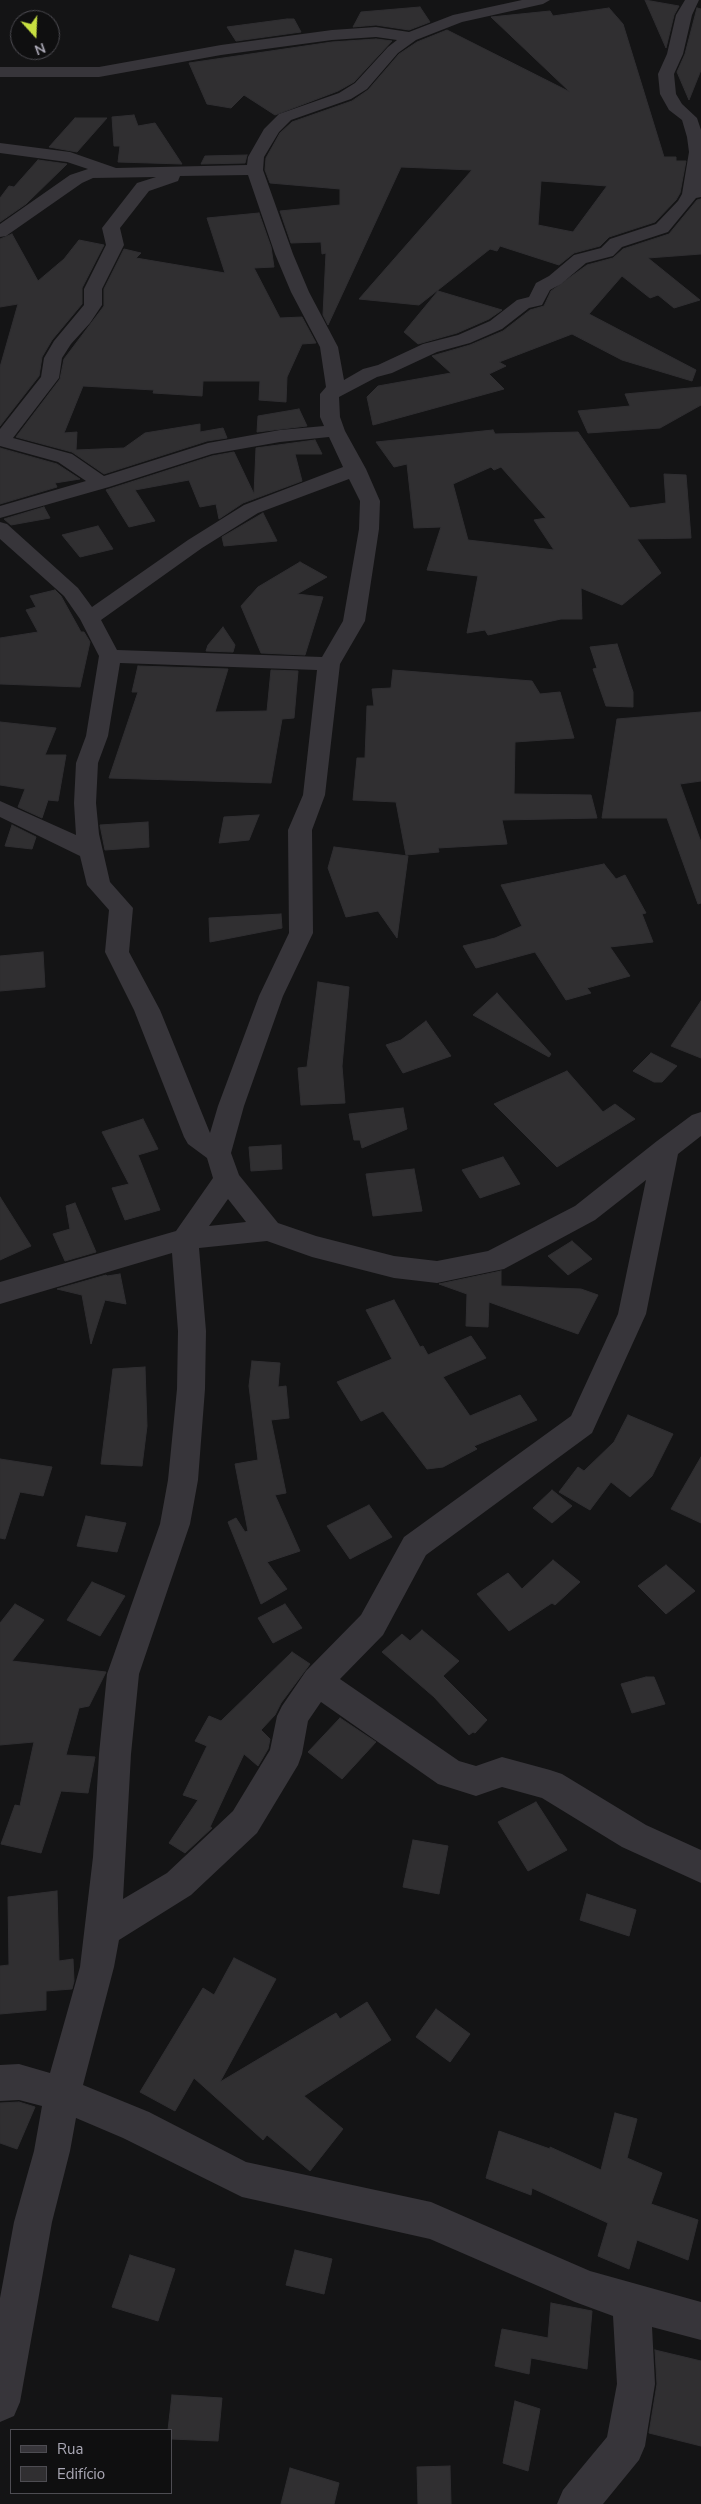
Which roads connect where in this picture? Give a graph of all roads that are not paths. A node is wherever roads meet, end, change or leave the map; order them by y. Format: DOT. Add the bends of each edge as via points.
graph roads {
  1 [pos="543,0"];
  2 [pos="692,0"];
  3 [pos="411,37"];
  4 [pos="0,72"];
  5 [pos="0,148"];
  6 [pos="255,170"];
  7 [pos="114,173"];
  8 [pos="187,173"];
  9 [pos="695,193"];
  10 [pos="0,232"];
  11 [pos="328,394"];
  12 [pos="335,431"];
  13 [pos="1,440"];
  14 [pos="356,469"];
  15 [pos="102,483"];
  16 [pos="0,512"];
  17 [pos="0,528"];
  18 [pos="90,618"];
  19 [pos="110,656"];
  20 [pos="329,664"];
  21 [pos="0,808"];
  22 [pos="90,851"];
  23 [pos="701,1122"];
  24 [pos="666,1148"];
  25 [pos="223,1166"];
  26 [pos="268,1230"];
  27 [pos="185,1240"];
  28 [pos="0,1293"];
  29 [pos="317,1681"];
  30 [pos="701,1867"];
  31 [pos="103,1930"];
  32 [pos="0,2083"];
  33 [pos="62,2094"];
  34 [pos="631,2303"];
  35 [pos="701,2321"];
  36 [pos="0,2402"];
  37 [pos="577,2504"];
  1 -- 3 [label="street" via="458,18"];
  2 -- 9 [label="street" via="684,15 666,74 668,94 675,107 689,118 695,137"];
  3 -- 4 [label="street" via="376,32 332,35 221,50 99,72"];
  3 -- 6 [label="street" via="393,50 361,86 345,96 285,117 272,129 256,157"];
  5 -- 7 [label="street" via="70,156"];
  6 -- 8 [label="street"];
  6 -- 11 [label="street" via="284,254 329,347 336,389"];
  7 -- 8 [label="street"];
  7 -- 10 [label="street" via="90,173 76,179"];
  8 -- 13 [label="street" via="143,187 111,228 115,245 93,289 93,305 63,340 53,358 50,378"];
  9 -- 11 [label="street" via="662,228 616,243 607,252 580,259 542,287 536,301 523,304 496,325 464,339 430,348"];
  11 -- 12 [label="street"];
  12 -- 14 [label="street"];
  12 -- 15 [label="street" via="280,436 208,449"];
  13 -- 15 [label="street" via="66,458"];
  14 -- 18 [label="street" via="251,510 195,544"];
  14 -- 20 [label="street" via="370,500 365,562 354,621"];
  15 -- 16 [label="street"];
  17 -- 18 [label="street" via="71,592"];
  18 -- 19 [label="street"];
  19 -- 20 [label="street"];
  19 -- 22 [label="street" via="96,736 87,763 85,802"];
  20 -- 25 [label="street" via="314,795 300,830 301,933 271,996 231,1106"];
  21 -- 22 [label="street"];
  22 -- 25 [label="street" via="99,885 121,908 117,952 146,1010 197,1137"];
  23 -- 24 [label="street"];
  24 -- 26 [label="street" via="585,1213 494,1261 437,1272 394,1267 312,1246"];
  24 -- 29 [label="street" via="632,1314 582,1424 415,1546 372,1625"];
  25 -- 26 [label="street"];
  25 -- 27 [label="street"];
  26 -- 27 [label="street"];
  27 -- 28 [label="street"];
  27 -- 31 [label="street" via="192,1331 183,1480 175,1524 123,1674"];
  29 -- 30 [label="street" via="450,1773 476,1781 502,1772 550,1785 634,1836"];
  29 -- 31 [label="street" via="293,1716 286,1754 245,1822 179,1884"];
  31 -- 33 [label="street" via="97,1966"];
  32 -- 33 [label="street" via="19,2082"];
  33 -- 34 [label="street" via="136,2124 242,2179 431,2221"];
  33 -- 36 [label="street" via="52,2151 33,2222"];
  34 -- 35 [label="street"];
  34 -- 37 [label="street" via="636,2384 625,2446"];
}
